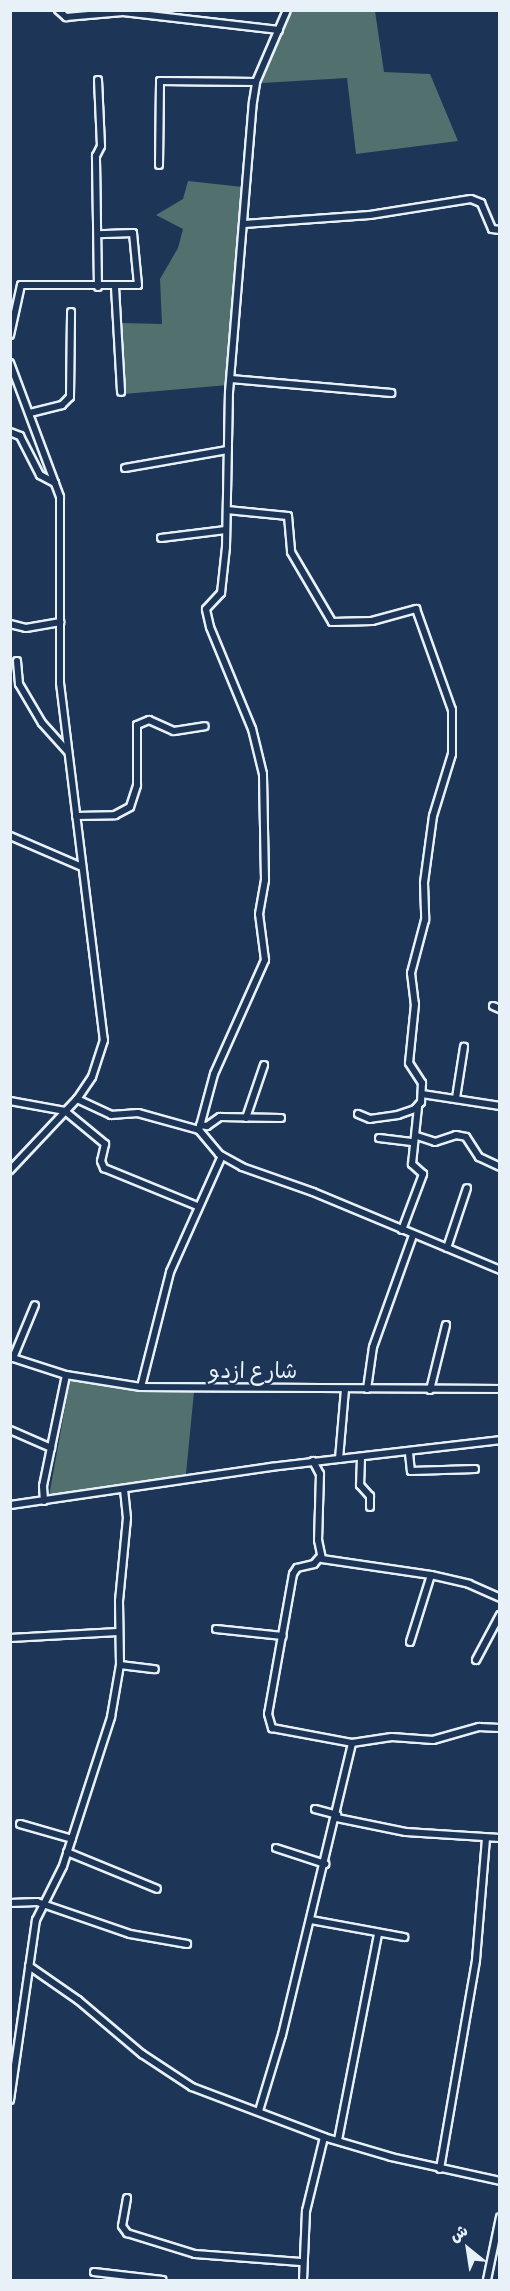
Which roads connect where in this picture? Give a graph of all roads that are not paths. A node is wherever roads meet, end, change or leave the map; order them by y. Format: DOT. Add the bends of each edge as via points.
graph roads {
  1 [pos="58,10"];
  2 [pos="287,10"];
  3 [pos="279,30"];
  4 [pos="98,80"];
  5 [pos="256,82"];
  6 [pos="159,165"];
  7 [pos="244,224"];
  8 [pos="500,230"];
  9 [pos="98,234"];
  10 [pos="98,287"];
  11 [pos="115,287"];
  12 [pos="71,312"];
  13 [pos="10,335"];
  14 [pos="10,363"];
  15 [pos="231,379"];
  16 [pos="121,392"];
  17 [pos="391,393"];
  18 [pos="30,413"];
  19 [pos="10,432"];
  20 [pos="227,450"];
  21 [pos="125,468"];
  22 [pos="55,483"];
  23 [pos="227,510"];
  24 [pos="226,530"];
  25 [pos="161,538"];
  26 [pos="60,622"];
  27 [pos="10,624"];
  28 [pos="17,661"];
  29 [pos="19,684"];
  30 [pos="10,685"];
  31 [pos="205,726"];
  32 [pos="67,752"];
  33 [pos="76,816"];
  34 [pos="10,836"];
  35 [pos="82,867"];
  36 [pos="465,1047"];
  37 [pos="264,1065"];
  38 [pos="422,1094"];
  39 [pos="456,1098"];
  40 [pos="77,1099"];
  41 [pos="10,1101"];
  42 [pos="500,1106"];
  43 [pos="418,1107"];
  44 [pos="65,1111"];
  45 [pos="358,1114"];
  46 [pos="246,1118"];
  47 [pos="281,1118"];
  48 [pos="199,1128"];
  49 [pos="379,1138"];
  50 [pos="416,1139"];
  51 [pos="222,1156"];
  52 [pos="500,1167"];
  53 [pos="10,1170"];
  54 [pos="467,1188"];
  55 [pos="197,1206"];
  56 [pos="402,1230"];
  57 [pos="413,1235"];
  58 [pos="447,1248"];
  59 [pos="500,1270"];
  60 [pos="35,1305"];
  61 [pos="446,1325"];
  62 [pos="12,1357"];
  63 [pos="66,1375"];
  64 [pos="141,1388"];
  65 [pos="345,1389"];
  66 [pos="367,1389"];
  67 [pos="500,1389"];
  68 [pos="430,1390"];
  69 [pos="10,1430"];
  70 [pos="500,1440"];
  71 [pos="51,1448"];
  72 [pos="409,1453"];
  73 [pos="361,1458"];
  74 [pos="339,1459"];
  75 [pos="313,1461"];
  76 [pos="475,1468"];
  77 [pos="124,1491"];
  78 [pos="44,1501"];
  79 [pos="10,1505"];
  80 [pos="370,1507"];
  81 [pos="320,1557"];
  82 [pos="431,1575"];
  83 [pos="500,1598"];
  84 [pos="500,1615"];
  85 [pos="216,1629"];
  86 [pos="118,1632"];
  87 [pos="283,1636"];
  88 [pos="10,1638"];
  89 [pos="410,1642"];
  90 [pos="476,1660"];
  91 [pos="120,1665"];
  92 [pos="155,1669"];
  93 [pos="500,1728"];
  94 [pos="352,1743"];
  95 [pos="315,1809"];
  96 [pos="337,1816"];
  97 [pos="20,1824"];
  98 [pos="486,1838"];
  99 [pos="500,1838"];
  100 [pos="72,1839"];
  101 [pos="276,1848"];
  102 [pos="67,1852"];
  103 [pos="325,1864"];
  104 [pos="157,1889"];
  105 [pos="10,1903"];
  106 [pos="41,1904"];
  107 [pos="310,1920"];
  108 [pos="378,1934"];
  109 [pos="404,1937"];
  110 [pos="187,1944"];
  111 [pos="29,1966"];
  112 [pos="10,2100"];
  113 [pos="259,2111"];
  114 [pos="324,2137"];
  115 [pos="338,2140"];
  116 [pos="440,2169"];
  117 [pos="500,2181"];
  118 [pos="127,2198"];
  119 [pos="500,2217"];
  120 [pos="301,2262"];
  121 [pos="94,2272"];
  122 [pos="163,2280"];
  123 [pos="303,2280"];
  124 [pos="487,2280"];
  1 -- 3 [label="street" via="66,17 123,12"];
  2 -- 3 [label="street"];
  3 -- 5 [label="street"];
  4 -- 9 [label="street"];
  5 -- 6 [label="street" via="160,81"];
  5 -- 7 [label="street"];
  7 -- 8 [label="street" via="370,216 471,199 481,203 492,229"];
  7 -- 15 [label="street"];
  9 -- 10 [label="street"];
  9 -- 11 [label="street" via="134,235 139,283"];
  10 -- 11 [label="street"];
  10 -- 13 [label="street" via="21,285"];
  11 -- 16 [label="street"];
  12 -- 18 [label="street" via="70,397 62,405"];
  14 -- 18 [label="street"];
  15 -- 17 [label="street"];
  15 -- 20 [label="street"];
  18 -- 22 [label="street"];
  19 -- 22 [label="street" via="20,436 40,475"];
  20 -- 21 [label="street"];
  20 -- 23 [label="street"];
  22 -- 26 [label="street" via="62,523"];
  23 -- 24 [label="street"];
  23 -- 38 [label="street" via="288,516 291,552 332,622 372,621 416,609 441,676 454,725 452,754 433,816 424,883 425,920 411,973 415,1004 409,1063 410,1070 420,1078"];
  24 -- 25 [label="street"];
  24 -- 48 [label="street" via="220,593 208,604 207,616 252,729 263,774 265,880 259,914 265,960 214,1074"];
  26 -- 27 [label="street" via="26,628"];
  26 -- 32 [label="street" via="60,683"];
  28 -- 29 [label="street"];
  29 -- 30 [label="street"];
  29 -- 32 [label="street" via="42,723"];
  31 -- 33 [label="street" via="174,731 149,720 137,725 137,785 130,807 115,816"];
  32 -- 33 [label="street"];
  33 -- 35 [label="street"];
  34 -- 35 [label="street"];
  35 -- 40 [label="street" via="104,1040 92,1077"];
  36 -- 39 [label="street"];
  37 -- 46 [label="street"];
  38 -- 39 [label="street"];
  38 -- 43 [label="street"];
  39 -- 42 [label="street"];
  40 -- 44 [label="street"];
  40 -- 48 [label="street" via="111,1115 138,1113"];
  41 -- 44 [label="street"];
  43 -- 45 [label="street" via="381,1118"];
  43 -- 50 [label="street"];
  44 -- 53 [label="street"];
  44 -- 55 [label="street" via="105,1144 101,1161 104,1168"];
  46 -- 47 [label="street"];
  46 -- 48 [label="street" via="220,1117"];
  48 -- 51 [label="street"];
  49 -- 50 [label="street"];
  50 -- 52 [label="street" via="435,1142 456,1135 466,1137 479,1158"];
  50 -- 56 [label="street" via="412,1164 423,1174"];
  51 -- 55 [label="street"];
  51 -- 56 [label="street"];
  54 -- 58 [label="street"];
  55 -- 64 [label="street" via="170,1272"];
  56 -- 57 [label="street"];
  57 -- 58 [label="street"];
  57 -- 66 [label="street" via="373,1347"];
  58 -- 59 [label="street"];
  60 -- 62 [label="street"];
  61 -- 68 [label="street"];
  62 -- 63 [label="street, شارع ازدو"];
  63 -- 64 [label="street, شارع ازدو"];
  63 -- 71 [label="street"];
  64 -- 65 [label="street, شارع ازدو"];
  65 -- 66 [label="street, شارع ازدو"];
  65 -- 74 [label="street"];
  66 -- 68 [label="street, شارع ازدو"];
  67 -- 68 [label="street, شارع ازدو"];
  69 -- 71 [label="street"];
  70 -- 72 [label="street"];
  71 -- 78 [label="street"];
  72 -- 73 [label="street"];
  72 -- 76 [label="street" via="411,1471"];
  73 -- 74 [label="street"];
  73 -- 80 [label="street" via="360,1485 370,1497"];
  74 -- 75 [label="street"];
  75 -- 77 [label="street"];
  75 -- 81 [label="street" via="320,1474"];
  77 -- 78 [label="street"];
  77 -- 86 [label="street" via="127,1518"];
  78 -- 79 [label="street"];
  81 -- 82 [label="street" via="330,1562"];
  81 -- 87 [label="street" via="314,1564 295,1570"];
  82 -- 83 [label="street" via="469,1584"];
  82 -- 89 [label="street"];
  84 -- 90 [label="street"];
  85 -- 87 [label="street"];
  86 -- 88 [label="street"];
  86 -- 91 [label="street"];
  87 -- 94 [label="street" via="269,1726"];
  91 -- 92 [label="street"];
  91 -- 100 [label="street" via="111,1717"];
  93 -- 94 [label="street" via="479,1727 433,1740 392,1737"];
  94 -- 96 [label="street"];
  95 -- 96 [label="street"];
  96 -- 98 [label="street" via="406,1832"];
  96 -- 103 [label="street"];
  97 -- 100 [label="street"];
  98 -- 99 [label="street"];
  98 -- 116 [label="street" via="476,1960"];
  100 -- 102 [label="street"];
  101 -- 103 [label="street"];
  102 -- 104 [label="street"];
  102 -- 106 [label="street"];
  103 -- 107 [label="street"];
  105 -- 106 [label="street"];
  106 -- 110 [label="street" via="130,1934"];
  106 -- 111 [label="street"];
  107 -- 108 [label="street"];
  107 -- 113 [label="street"];
  108 -- 109 [label="street"];
  108 -- 115 [label="street"];
  111 -- 112 [label="street"];
  111 -- 113 [label="street" via="177,2078"];
  113 -- 114 [label="street"];
  114 -- 115 [label="street"];
  114 -- 120 [label="street" via="306,2211"];
  115 -- 116 [label="street"];
  116 -- 117 [label="street"];
  118 -- 120 [label="street" via="122,2226 127,2234 195,2254"];
  119 -- 124 [label="street"];
  120 -- 123 [label="street"];
  121 -- 122 [label="street"];
}
